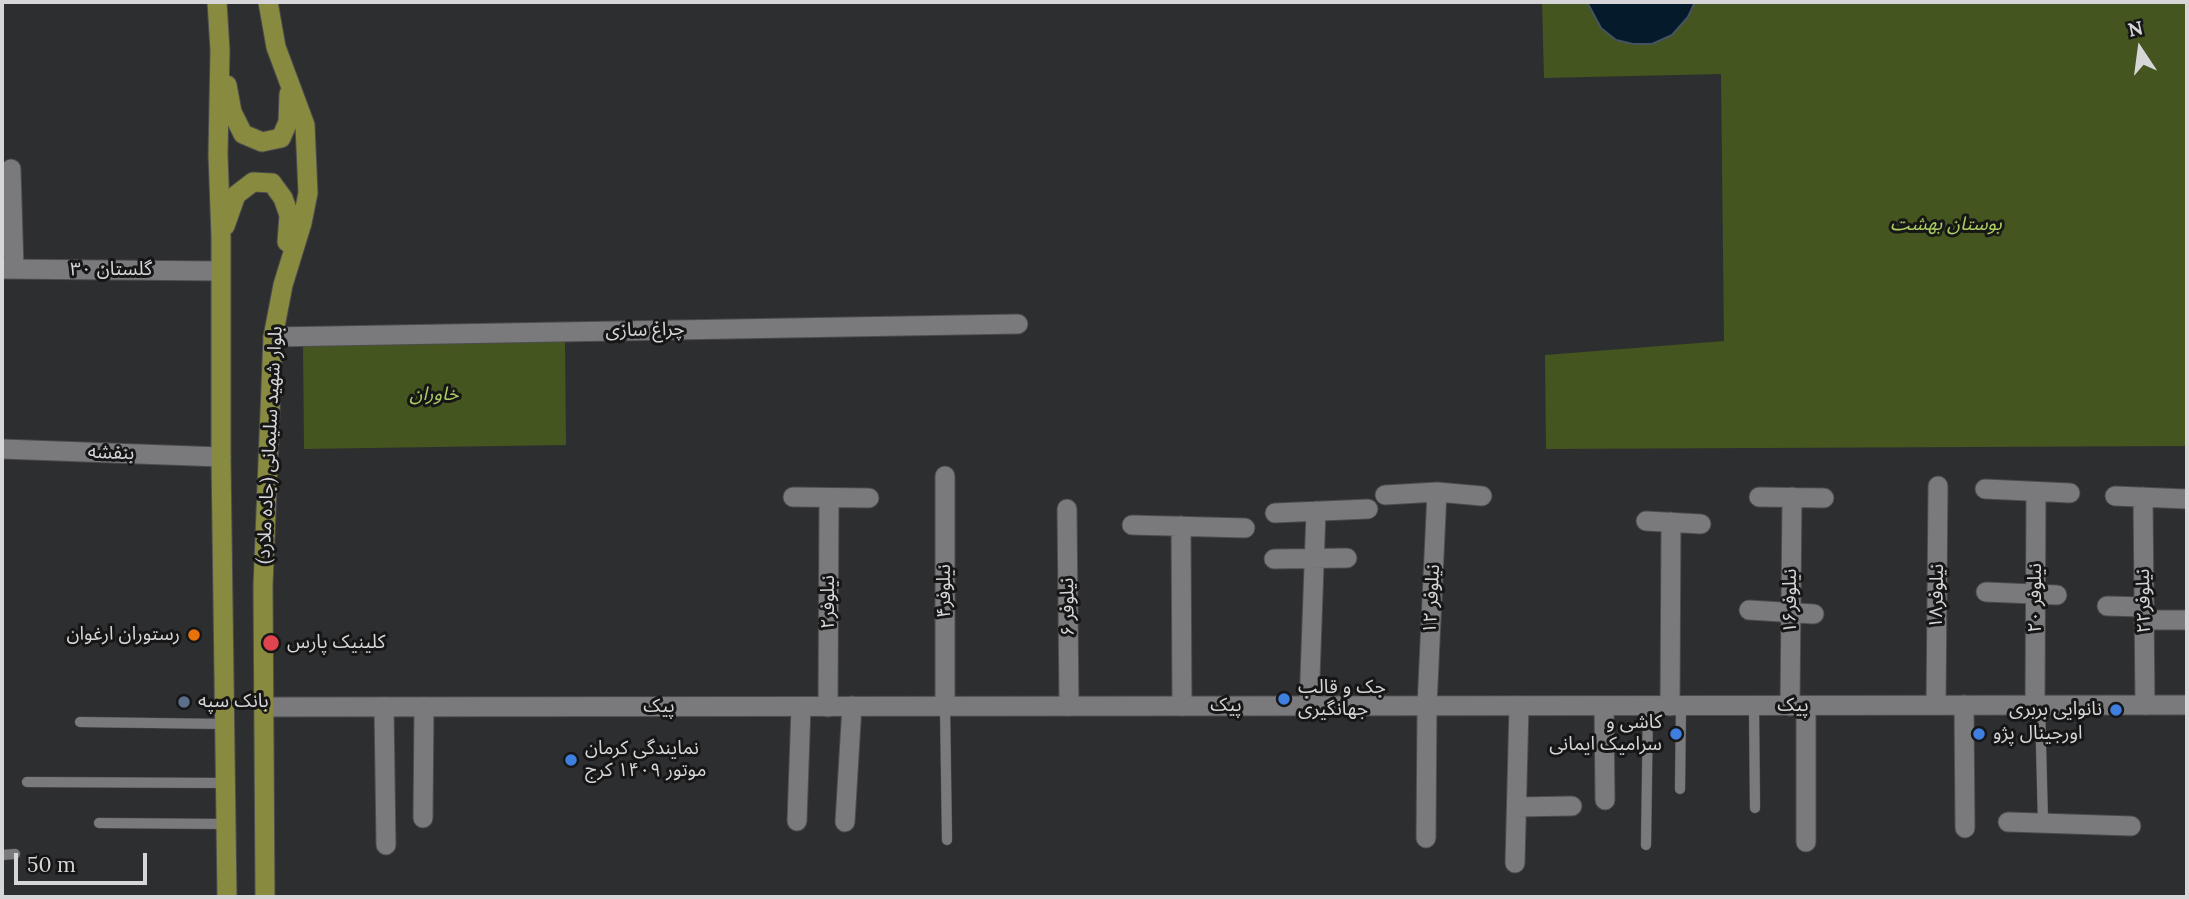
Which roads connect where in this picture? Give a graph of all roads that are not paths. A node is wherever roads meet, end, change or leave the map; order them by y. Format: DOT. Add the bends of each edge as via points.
graph roads {
  1 [pos="217,2"];
  2 [pos="268,2"];
  3 [pos="220,50"];
  4 [pos="290,82"];
  5 [pos="11,169"];
  6 [pos="221,237"];
  7 [pos="8,269"];
  8 [pos="220,271"];
  9 [pos="283,285"];
  10 [pos="1018,324"];
  11 [pos="273,337"];
  12 [pos="2,449"];
  13 [pos="221,457"];
  14 [pos="945,476"];
  15 [pos="1938,486"];
  16 [pos="1985,489"];
  17 [pos="1437,492"];
  18 [pos="2036,492"];
  19 [pos="2070,493"];
  20 [pos="1385,495"];
  21 [pos="1482,496"];
  22 [pos="2115,496"];
  23 [pos="793,497"];
  24 [pos="1759,497"];
  25 [pos="1792,497"];
  26 [pos="2143,497"];
  27 [pos="829,498"];
  28 [pos="869,498"];
  29 [pos="1824,498"];
  30 [pos="2187,499"];
  31 [pos="1067,509"];
  32 [pos="1368,509"];
  33 [pos="1316,511"];
  34 [pos="1275,513"];
  35 [pos="1646,521"];
  36 [pos="1671,522"];
  37 [pos="1701,524"];
  38 [pos="1132,525"];
  39 [pos="1181,526"];
  40 [pos="1245,528"];
  41 [pos="1347,558"];
  42 [pos="1274,559"];
  43 [pos="1314,559"];
  44 [pos="1986,592"];
  45 [pos="2036,594"];
  46 [pos="2057,595"];
  47 [pos="2107,606"];
  48 [pos="1749,610"];
  49 [pos="1791,613"];
  50 [pos="2144,613"];
  51 [pos="1814,614"];
  52 [pos="2187,620"];
  53 [pos="1936,705"];
  54 [pos="1964,705"];
  55 [pos="2037,705"];
  56 [pos="2145,705"];
  57 [pos="2187,705"];
  58 [pos="852,706"];
  59 [pos="945,706"];
  60 [pos="1069,706"];
  61 [pos="1182,706"];
  62 [pos="1309,706"];
  63 [pos="1427,706"];
  64 [pos="1519,706"];
  65 [pos="1604,706"];
  66 [pos="1648,706"];
  67 [pos="1676,706"];
  68 [pos="1754,706"];
  69 [pos="1798,706"];
  70 [pos="265,707"];
  71 [pos="384,707"];
  72 [pos="424,707"];
  73 [pos="801,707"];
  74 [pos="828,707"];
  75 [pos="80,722"];
  76 [pos="224,724"];
  77 [pos="27,782"];
  78 [pos="225,783"];
  79 [pos="1680,789"];
  80 [pos="1605,800"];
  81 [pos="1572,806"];
  82 [pos="1517,807"];
  83 [pos="1755,808"];
  84 [pos="423,818"];
  85 [pos="797,821"];
  86 [pos="845,822"];
  87 [pos="2008,822"];
  88 [pos="99,823"];
  89 [pos="2043,823"];
  90 [pos="226,824"];
  91 [pos="2131,826"];
  92 [pos="1965,828"];
  93 [pos="1426,838"];
  94 [pos="947,840"];
  95 [pos="1806,842"];
  96 [pos="386,845"];
  97 [pos="1646,845"];
  98 [pos="15,854"];
  99 [pos="2,855"];
  100 [pos="1515,863"];
  101 [pos="227,897"];
  102 [pos="265,897"];
  1 -- 3 [label="main road"];
  2 -- 4 [label="main road, بلوار شهید سلیمانی (جاده ملارد)" via="276,47"];
  3 -- 4 [label="main road" via="232,112 243,134 262,142 281,138 288,122"];
  3 -- 6 [label="main road"];
  4 -- 9 [label="main road, بلوار شهید سلیمانی (جاده ملارد)" via="305,125 308,193"];
  5 -- 7 [label="street"];
  6 -- 8 [label="main road"];
  6 -- 9 [label="main road" via="236,195 253,182 272,183 289,215"];
  7 -- 8 [label="street, گلستان ۳۰"];
  8 -- 13 [label="main road"];
  9 -- 11 [label="main road, بلوار شهید سلیمانی (جاده ملارد)"];
  10 -- 11 [label="street, چراغ سازی"];
  11 -- 70 [label="main road, بلوار شهید سلیمانی (جاده ملارد)" via="263,561"];
  12 -- 13 [label="street, بنفشه"];
  13 -- 76 [label="main road"];
  14 -- 59 [label="street, نیلوفر۴"];
  15 -- 53 [label="street, نیلوفر۱۸"];
  16 -- 18 [label="street"];
  17 -- 20 [label="street"];
  17 -- 21 [label="street"];
  17 -- 63 [label="street, نیلوفر ۱۲"];
  18 -- 19 [label="street"];
  18 -- 45 [label="street, نیلوفر ۲۰"];
  22 -- 26 [label="street"];
  23 -- 27 [label="street"];
  24 -- 25 [label="street"];
  25 -- 29 [label="street"];
  25 -- 49 [label="street, نیلوفر۱۶"];
  26 -- 30 [label="street"];
  26 -- 50 [label="street, نیلوفر۲۲"];
  27 -- 28 [label="street"];
  27 -- 74 [label="street, نیلوفر۲"];
  31 -- 60 [label="street, نیلوفر ۶"];
  32 -- 33 [label="street"];
  33 -- 34 [label="street"];
  33 -- 43 [label="street"];
  35 -- 36 [label="street"];
  36 -- 37 [label="street"];
  36 -- 67 [label="street"];
  38 -- 39 [label="street"];
  39 -- 40 [label="street"];
  39 -- 61 [label="street"];
  41 -- 43 [label="street"];
  42 -- 43 [label="street"];
  43 -- 62 [label="street"];
  44 -- 45 [label="street"];
  45 -- 46 [label="street"];
  45 -- 55 [label="street, نیلوفر ۲۰"];
  47 -- 50 [label="street"];
  48 -- 49 [label="street"];
  49 -- 51 [label="street"];
  49 -- 69 [label="street, نیلوفر۱۶"];
  50 -- 52 [label="street"];
  50 -- 56 [label="street, نیلوفر۲۲"];
  53 -- 54 [label="street, پیک"];
  53 -- 69 [label="street, پیک"];
  54 -- 55 [label="street, پیک"];
  54 -- 92 [label="street"];
  55 -- 56 [label="street, پیک"];
  55 -- 89 [label="lane"];
  56 -- 57 [label="street, پیک"];
  58 -- 59 [label="street, پیک"];
  58 -- 74 [label="street, پیک"];
  58 -- 86 [label="street"];
  59 -- 60 [label="street, پیک"];
  59 -- 94 [label="lane"];
  60 -- 61 [label="street, پیک"];
  61 -- 62 [label="street, پیک"];
  62 -- 63 [label="street, پیک"];
  63 -- 64 [label="street, پیک"];
  63 -- 93 [label="street, نیلوفر ۱۲"];
  64 -- 65 [label="street, پیک"];
  64 -- 82 [label="street"];
  65 -- 66 [label="street, پیک"];
  65 -- 80 [label="street"];
  66 -- 67 [label="street, پیک"];
  66 -- 97 [label="lane"];
  67 -- 68 [label="street, پیک"];
  67 -- 79 [label="lane"];
  68 -- 69 [label="street, پیک"];
  68 -- 83 [label="lane"];
  69 -- 95 [label="street, نیلوفر۱۶"];
  70 -- 71 [label="street, پیک"];
  70 -- 102 [label="main road, بلوار شهید سلیمانی (جاده ملارد)"];
  71 -- 72 [label="street, پیک"];
  71 -- 96 [label="street"];
  72 -- 73 [label="street, پیک"];
  72 -- 84 [label="street"];
  73 -- 74 [label="street, پیک"];
  73 -- 85 [label="street"];
  75 -- 76 [label="lane"];
  76 -- 78 [label="main road"];
  77 -- 78 [label="lane"];
  78 -- 90 [label="main road"];
  81 -- 82 [label="street"];
  82 -- 100 [label="street"];
  87 -- 89 [label="street"];
  88 -- 90 [label="lane"];
  89 -- 91 [label="street"];
  90 -- 101 [label="main road"];
  98 -- 99 [label="lane"];
}
